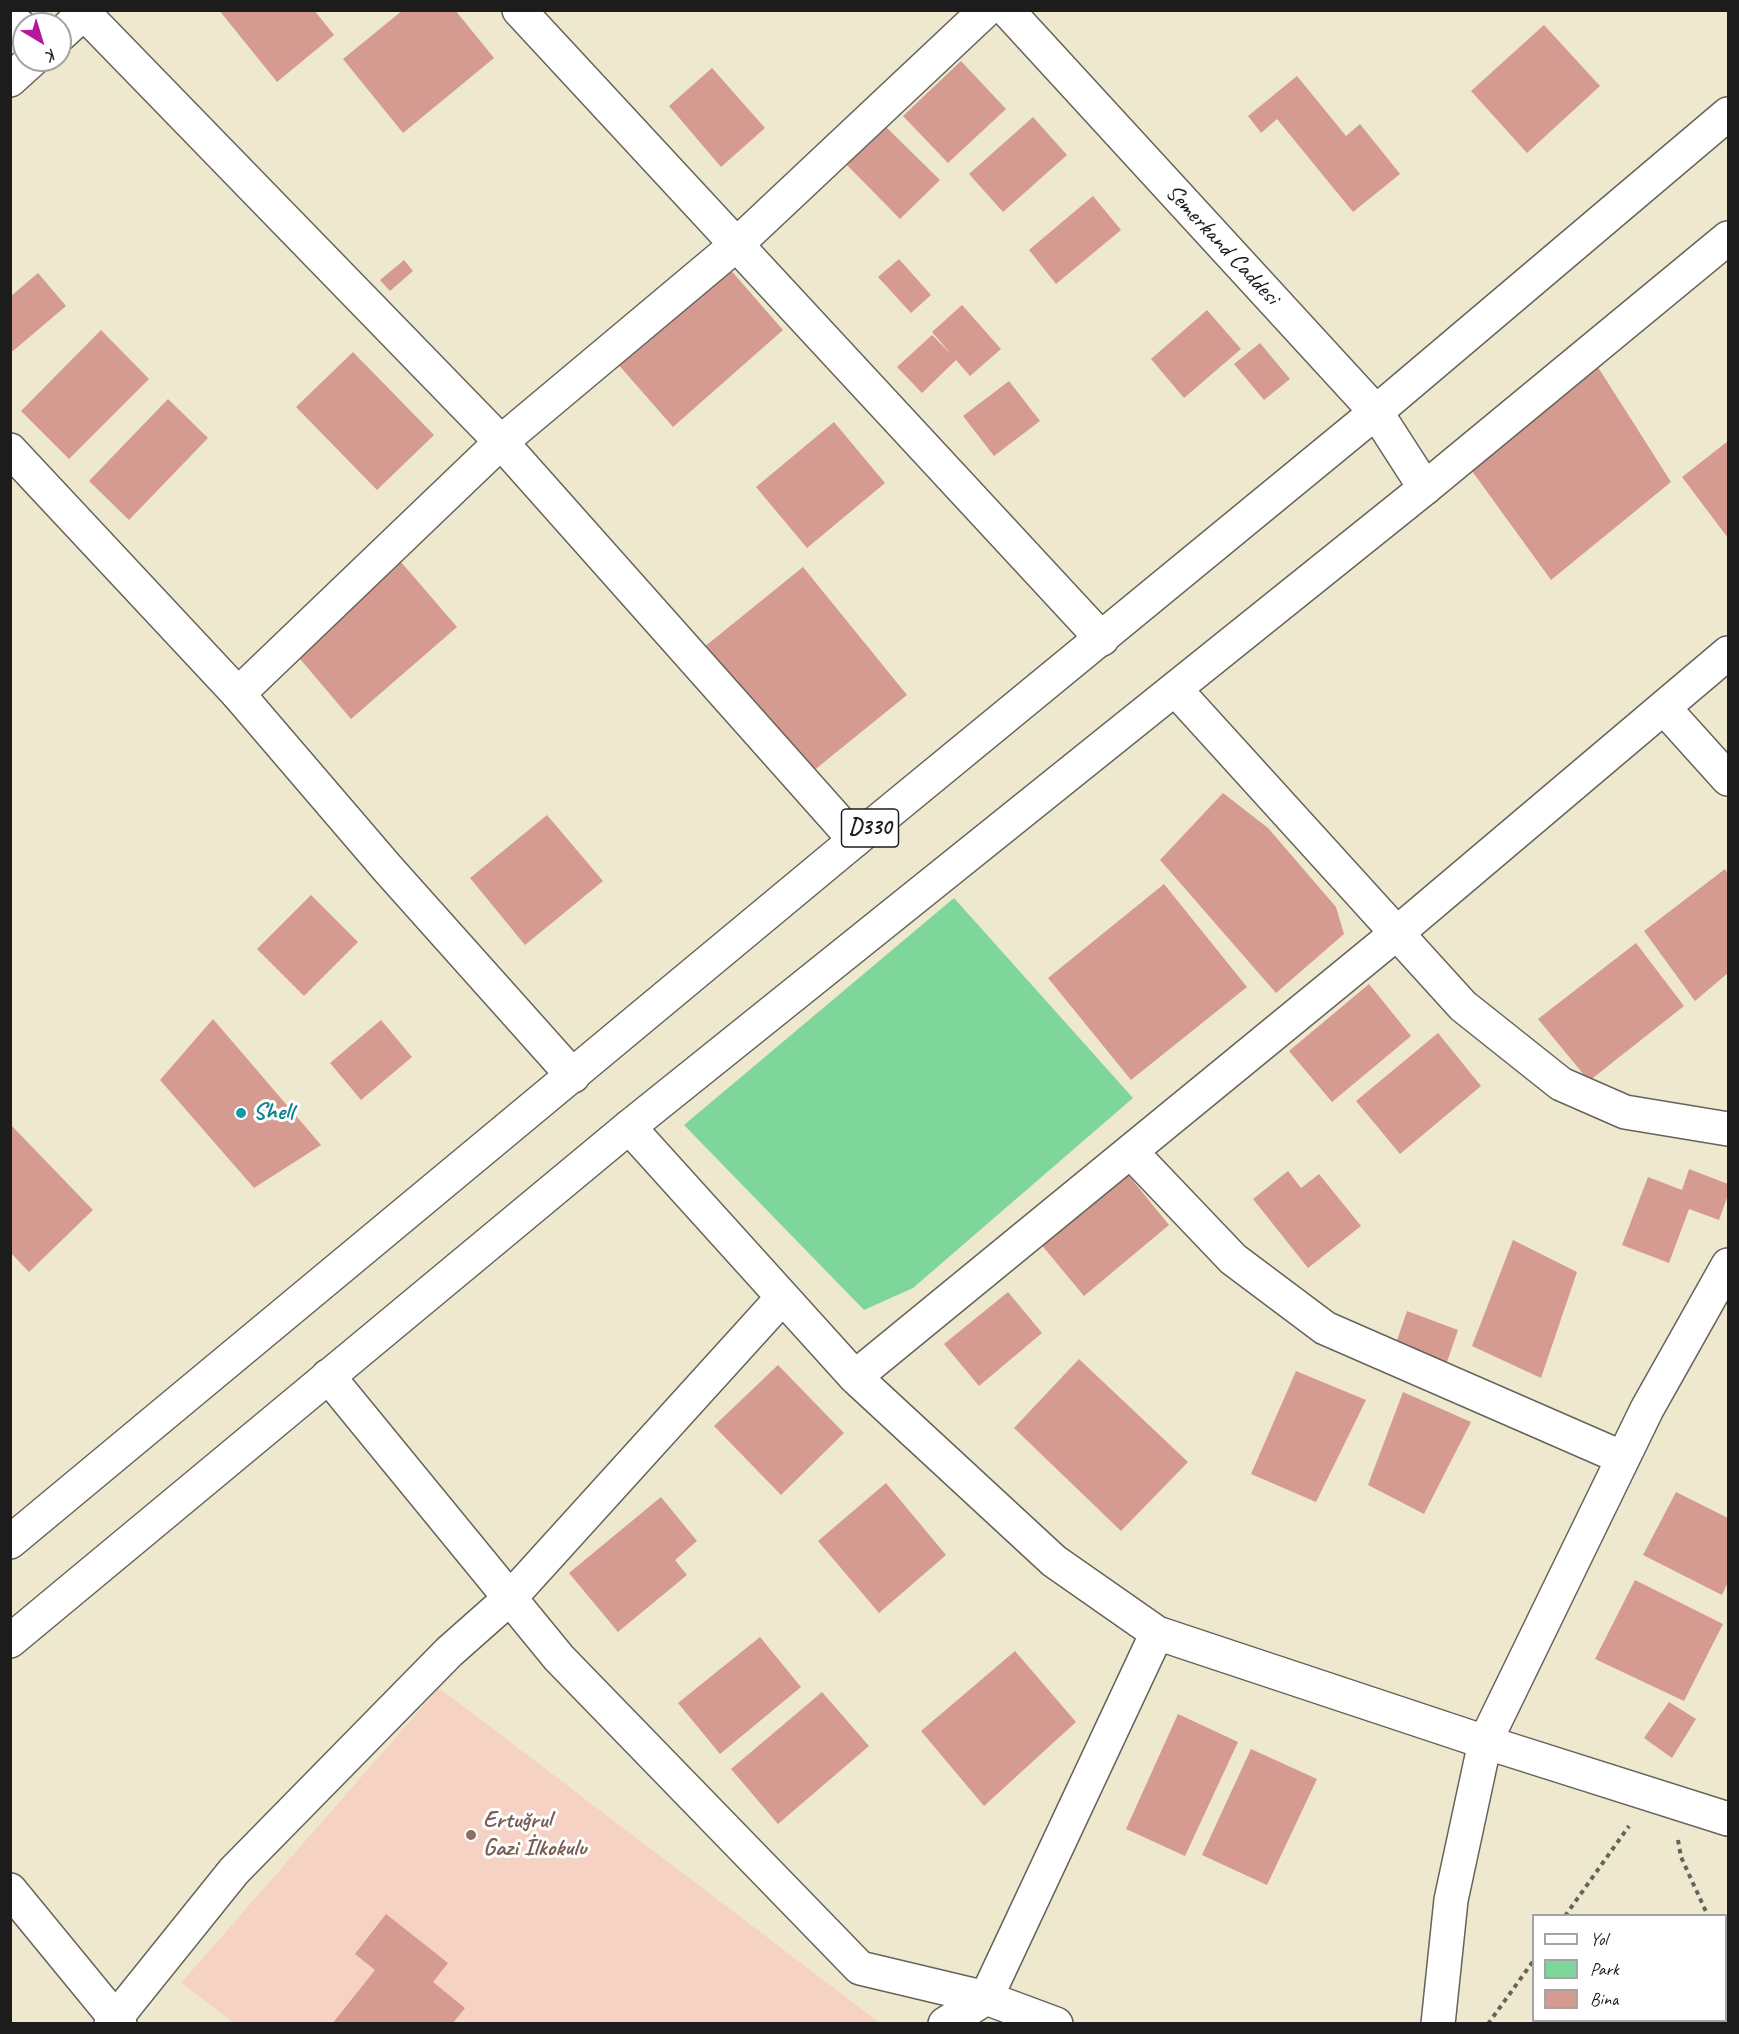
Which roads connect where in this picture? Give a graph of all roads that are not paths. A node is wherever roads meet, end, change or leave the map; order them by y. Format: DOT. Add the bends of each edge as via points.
graph roads {
  1 [pos="519,10"];
  2 [pos="986,10"];
  3 [pos="1007,10"];
  4 [pos="86,12"];
  5 [pos="72,24"];
  6 [pos="1728,114"];
  7 [pos="1728,238"];
  8 [pos="736,245"];
  9 [pos="1376,412"];
  10 [pos="501,442"];
  11 [pos="10,450"];
  12 [pos="1425,488"];
  13 [pos="1102,639"];
  14 [pos="1728,653"];
  15 [pos="1175,689"];
  16 [pos="238,694"];
  17 [pos="1664,708"];
  18 [pos="1728,779"];
  19 [pos="855,840"];
  20 [pos="1396,933"];
  21 [pos="573,1076"];
  22 [pos="629,1127"];
  23 [pos="1728,1129"];
  24 [pos="1131,1152"];
  25 [pos="1728,1265"];
  26 [pos="782,1298"];
  27 [pos="328,1376"];
  28 [pos="855,1377"];
  29 [pos="1623,1458"];
  30 [pos="10,1542"];
  31 [pos="510,1598"];
  32 [pos="1157,1633"];
  33 [pos="10,1641"];
  34 [pos="1485,1742"];
  35 [pos="1728,1819"];
  36 [pos="10,1890"];
  37 [pos="986,1998"];
  38 [pos="115,2022"];
  39 [pos="945,2024"];
  40 [pos="1056,2024"];
  41 [pos="1438,2024"];
  1 -- 8 [label="street"];
  2 -- 8 [label="street"];
  3 -- 9 [label="street, Semerkand Caddesi"];
  4 -- 5 [label="street"];
  4 -- 10 [label="street"];
  6 -- 9 [label="street, D330"];
  7 -- 12 [label="street"];
  8 -- 10 [label="street"];
  8 -- 13 [label="street"];
  9 -- 12 [label="street, Semerkand Caddesi"];
  9 -- 13 [label="street, D330"];
  10 -- 16 [label="street"];
  10 -- 19 [label="street"];
  11 -- 16 [label="street"];
  12 -- 15 [label="street"];
  13 -- 19 [label="street, D330"];
  14 -- 17 [label="street"];
  15 -- 20 [label="street"];
  15 -- 22 [label="street"];
  16 -- 21 [label="street"];
  17 -- 18 [label="street"];
  17 -- 20 [label="street"];
  19 -- 21 [label="street, D330"];
  20 -- 23 [label="street" via="1463,1006 1561,1084 1625,1112"];
  20 -- 24 [label="street"];
  21 -- 30 [label="street, D330"];
  22 -- 26 [label="street"];
  22 -- 27 [label="street"];
  24 -- 28 [label="street"];
  24 -- 29 [label="street" via="1233,1259 1325,1328"];
  25 -- 29 [label="street"];
  26 -- 28 [label="street"];
  26 -- 31 [label="street"];
  27 -- 31 [label="street"];
  27 -- 33 [label="street"];
  28 -- 32 [label="street" via="1054,1561"];
  29 -- 34 [label="street"];
  31 -- 37 [label="street" via="559,1658 860,1968"];
  31 -- 38 [label="street" via="449,1652 234,1871"];
  32 -- 34 [label="street"];
  32 -- 37 [label="street"];
  34 -- 35 [label="street"];
  34 -- 41 [label="street" via="1451,1900"];
  36 -- 38 [label="street"];
  37 -- 39 [label="street"];
  37 -- 40 [label="street"];
}
